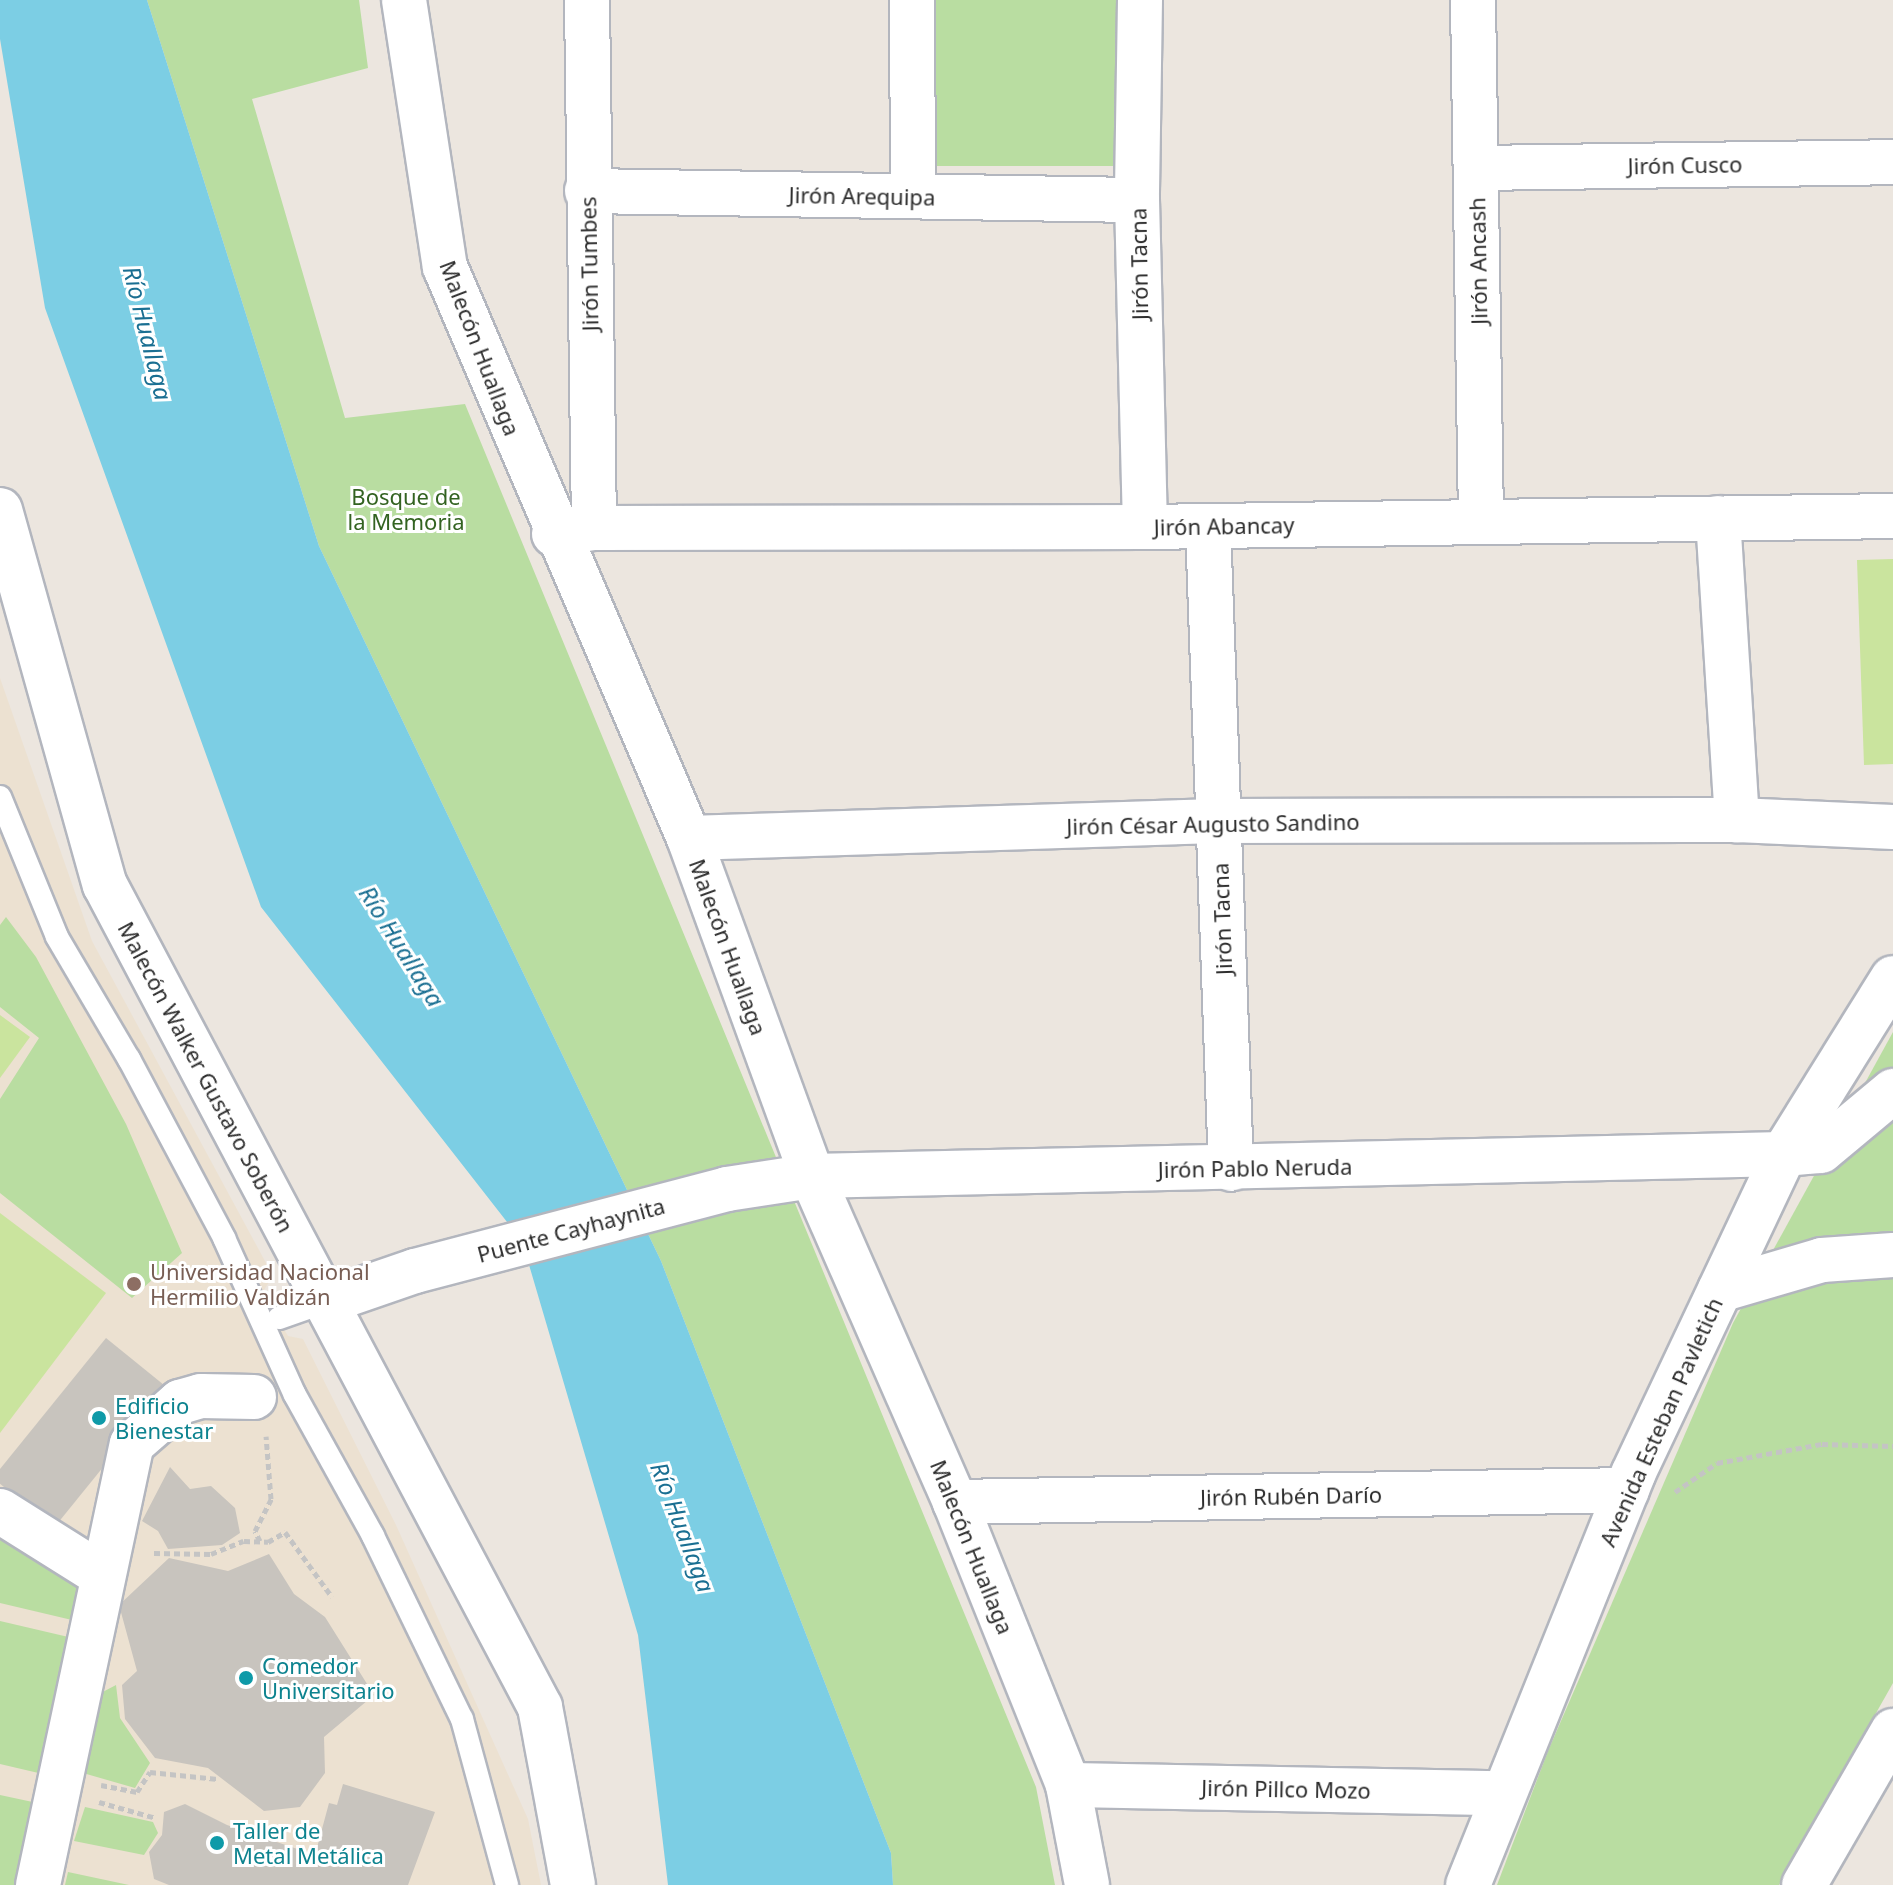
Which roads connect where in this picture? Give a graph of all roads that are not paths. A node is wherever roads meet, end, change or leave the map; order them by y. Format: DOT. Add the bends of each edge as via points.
graph roads {
  1 [pos="404,0"];
  2 [pos="587,0"];
  3 [pos="912,0"];
  4 [pos="1140,0"];
  5 [pos="1473,0"];
  6 [pos="1893,162"];
  7 [pos="1477,168"];
  8 [pos="587,191"];
  9 [pos="913,196"];
  10 [pos="1137,200"];
  11 [pos="0,510"];
  12 [pos="1893,516"];
  13 [pos="1718,518"];
  14 [pos="1481,522"];
  15 [pos="1208,526"];
  16 [pos="1145,527"];
  17 [pos="574,531"];
  18 [pos="0,797"];
  19 [pos="1737,820"];
  20 [pos="1218,821"];
  21 [pos="1893,827"];
  22 [pos="689,838"];
  23 [pos="1893,978"];
  24 [pos="1893,1091"];
  25 [pos="1784,1154"];
  26 [pos="1231,1169"];
  27 [pos="812,1176"];
  28 [pos="727,1189"];
  29 [pos="1893,1255"];
  30 [pos="1720,1290"];
  31 [pos="325,1302"];
  32 [pos="279,1318"];
  33 [pos="254,1397"];
  34 [pos="1648,1493"];
  35 [pos="955,1502"];
  36 [pos="0,1511"];
  37 [pos="102,1575"];
  38 [pos="1893,1731"];
  39 [pos="1068,1785"];
  40 [pos="1503,1793"];
  41 [pos="38,1885"];
  42 [pos="507,1885"];
  43 [pos="573,1885"];
  44 [pos="1087,1885"];
  45 [pos="1468,1885"];
  46 [pos="1804,1885"];
  1 -- 17 [label="street, Malecón Huallaga" via="445,267"];
  2 -- 8 [label="street, Jirón Tumbes"];
  3 -- 9 [label="street"];
  4 -- 10 [label="street, Jirón Tacna"];
  5 -- 7 [label="street, Jirón Ancash"];
  6 -- 7 [label="street, Jirón Cusco"];
  7 -- 14 [label="street, Jirón Ancash"];
  8 -- 9 [label="street, Jirón Arequipa"];
  8 -- 17 [label="street, Jirón Tumbes"];
  9 -- 10 [label="street, Jirón Arequipa"];
  10 -- 16 [label="street, Jirón Tacna"];
  11 -- 31 [label="street, Malecón Walker Gustavo Soberón" via="105,885"];
  12 -- 13 [label="street, Jirón Abancay"];
  13 -- 14 [label="street, Jirón Abancay"];
  13 -- 19 [label="street"];
  14 -- 15 [label="street, Jirón Abancay"];
  15 -- 16 [label="street, Jirón Abancay"];
  15 -- 20 [label="street, Jirón Tacna"];
  16 -- 17 [label="street, Jirón Abancay"];
  17 -- 22 [label="street, Malecón Huallaga"];
  18 -- 42 [label="lane" via="57,937 224,1238 295,1395 373,1536 462,1719"];
  19 -- 20 [label="street, Jirón César Augusto Sandino"];
  19 -- 21 [label="street, Jirón César Augusto Sandino"];
  20 -- 22 [label="street, Jirón César Augusto Sandino"];
  20 -- 26 [label="street, Jirón Tacna"];
  22 -- 27 [label="street, Malecón Huallaga"];
  23 -- 25 [label="street, Avenida Esteban Pavletich"];
  24 -- 25 [label="street, Jirón Pablo Neruda" via="1821,1151"];
  25 -- 26 [label="street, Jirón Pablo Neruda"];
  25 -- 30 [label="street, Avenida Esteban Pavletich"];
  26 -- 27 [label="street, Jirón Pablo Neruda"];
  27 -- 28 [label="street, Jirón Pablo Neruda"];
  27 -- 35 [label="street, Malecón Huallaga"];
  28 -- 31 [label="street, Puente Cayhaynita" via="415,1271"];
  29 -- 30 [label="street" via="1822,1260"];
  30 -- 34 [label="street, Avenida Esteban Pavletich"];
  31 -- 32 [label="lane"];
  31 -- 43 [label="street, Malecón Walker Gustavo Soberón" via="540,1707"];
  33 -- 37 [label="street" via="201,1396 180,1402 132,1444"];
  34 -- 35 [label="street, Jirón Rubén Darío"];
  34 -- 40 [label="street, Avenida Esteban Pavletich"];
  35 -- 39 [label="street, Malecón Huallaga"];
  36 -- 37 [label="street"];
  37 -- 41 [label="street"];
  38 -- 46 [label="street"];
  39 -- 40 [label="street, Jirón Pillco Mozo"];
  39 -- 44 [label="street, Malecón Huallaga"];
  40 -- 45 [label="street, Avenida Esteban Pavletich"];
}
